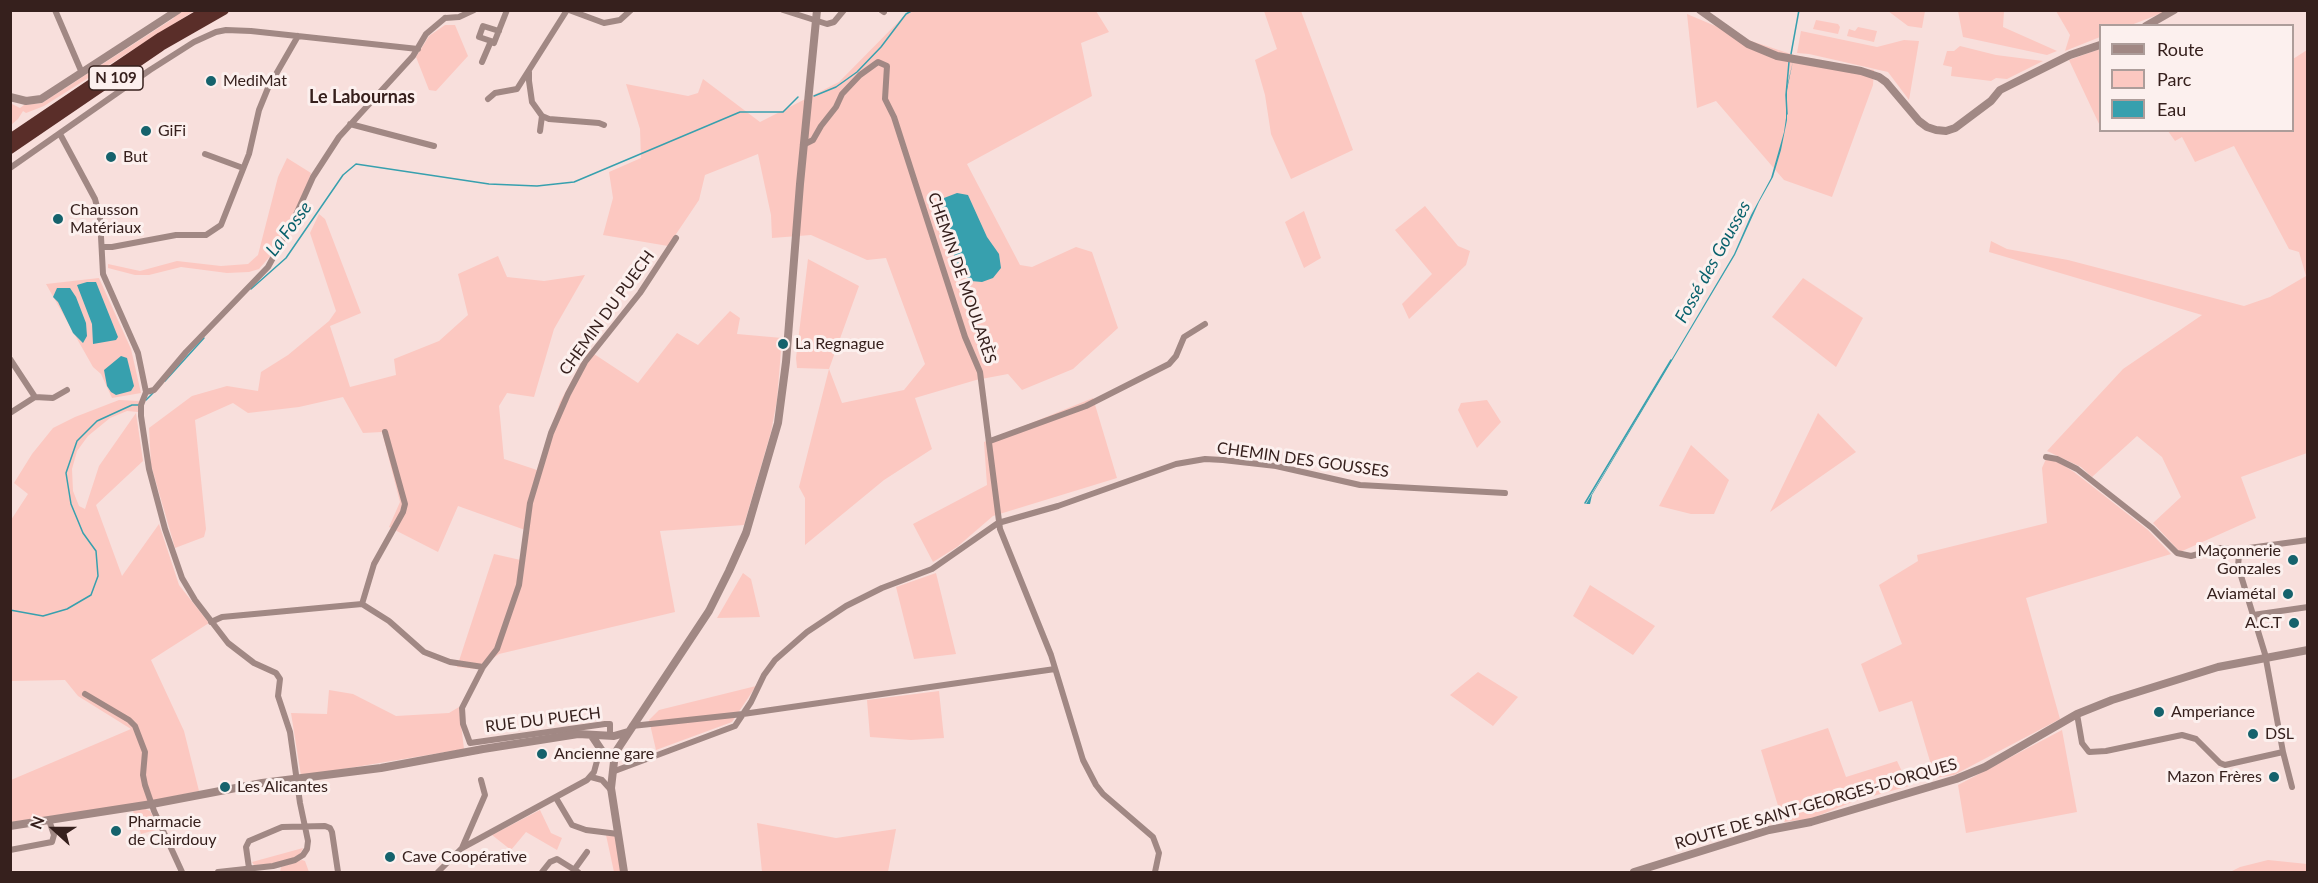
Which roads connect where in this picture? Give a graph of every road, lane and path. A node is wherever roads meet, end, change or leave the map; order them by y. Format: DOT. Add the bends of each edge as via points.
graph roads {
  1 [pos="56,10"];
  2 [pos="178,10"];
  3 [pos="207,10"];
  4 [pos="224,10"];
  5 [pos="474,10"];
  6 [pos="507,10"];
  7 [pos="568,10"];
  8 [pos="631,10"];
  9 [pos="783,10"];
  10 [pos="817,10"];
  11 [pos="844,10"];
  12 [pos="1700,10"];
  13 [pos="2174,10"];
  14 [pos="445,14"];
  15 [pos="816,22"];
  16 [pos="2150,24"];
  17 [pos="499,31"];
  18 [pos="298,36"];
  19 [pos="491,41"];
  20 [pos="2099,45"];
  21 [pos="418,49"];
  22 [pos="482,62"];
  23 [pos="120,65"];
  24 [pos="530,72"];
  25 [pos="82,73"];
  26 [pos="10,97"];
  27 [pos="488,99"];
  28 [pos="542,116"];
  29 [pos="350,124"];
  30 [pos="604,125"];
  31 [pos="10,130"];
  32 [pos="540,131"];
  33 [pos="60,134"];
  34 [pos="10,139"];
  35 [pos="434,146"];
  36 [pos="803,146"];
  37 [pos="10,149"];
  38 [pos="206,154"];
  39 [pos="10,168"];
  40 [pos="243,168"];
  41 [pos="676,238"];
  42 [pos="102,247"];
  43 [pos="1205,324"];
  44 [pos="10,359"];
  45 [pos="68,390"];
  46 [pos="146,392"];
  47 [pos="35,397"];
  48 [pos="10,413"];
  49 [pos="385,432"];
  50 [pos="990,441"];
  51 [pos="2046,457"];
  52 [pos="1505,493"];
  53 [pos="998,523"];
  54 [pos="2307,540"];
  55 [pos="2239,555"];
  56 [pos="362,604"];
  57 [pos="2307,607"];
  58 [pos="2253,615"];
  59 [pos="211,621"];
  60 [pos="2307,650"];
  61 [pos="2265,657"];
  62 [pos="483,667"];
  63 [pos="1055,669"];
  64 [pos="85,694"];
  65 [pos="743,714"];
  66 [pos="2078,714"];
  67 [pos="630,729"];
  68 [pos="592,736"];
  69 [pos="609,736"];
  70 [pos="470,743"];
  71 [pos="608,751"];
  72 [pos="2283,752"];
  73 [pos="612,770"];
  74 [pos="591,777"];
  75 [pos="296,779"];
  76 [pos="481,780"];
  77 [pos="2292,787"];
  78 [pos="611,790"];
  79 [pos="556,798"];
  80 [pos="152,804"];
  81 [pos="49,820"];
  82 [pos="10,826"];
  83 [pos="305,826"];
  84 [pos="618,834"];
  85 [pos="462,848"];
  86 [pos="10,850"];
  87 [pos="587,852"];
  88 [pos="247,869"];
  89 [pos="275,869"];
  90 [pos="576,871"];
  91 [pos="182,873"];
  92 [pos="218,873"];
  93 [pos="338,873"];
  94 [pos="438,873"];
  95 [pos="542,873"];
  96 [pos="624,873"];
  97 [pos="1155,873"];
  98 [pos="1634,873"];
  1 -- 25 [label="street"];
  2 -- 25 [label="street"];
  3 -- 23 [label="highway, N 109"];
  4 -- 37 [label="highway, N 109" via="161,46"];
  5 -- 14 [label="street" via="459,17"];
  6 -- 17 [label="street"];
  7 -- 8 [label="street" via="604,23 620,20"];
  7 -- 24 [label="street"];
  9 -- 15 [label="street"];
  10 -- 15 [label="street"];
  11 -- 15 [label="street" via="834,22"];
  12 -- 20 [label="street" via="1748,44 1777,56 1879,77 1919,121 1946,131 1991,101 2000,90"];
  13 -- 16 [label="street"];
  14 -- 21 [label="street"];
  15 -- 36 [label="street"];
  17 -- 19 [label="street" via="494,43"];
  17 -- 19 [label="street" via="483,26 479,37"];
  18 -- 21 [label="street"];
  18 -- 33 [label="street" via="216,32 167,58"];
  18 -- 40 [label="street" via="268,88"];
  19 -- 22 [label="street"];
  21 -- 29 [label="street"];
  23 -- 31 [label="highway"];
  23 -- 34 [label="highway, N 109"];
  24 -- 27 [label="street" via="517,89 495,93"];
  24 -- 28 [label="street" via="532,102"];
  25 -- 26 [label="street" via="41,99"];
  28 -- 30 [label="street"];
  28 -- 32 [label="street"];
  29 -- 35 [label="street"];
  29 -- 46 [label="street" via="313,177 268,267 154,390"];
  33 -- 39 [label="street"];
  33 -- 42 [label="street" via="95,199"];
  36 -- 50 [label="street, CHEMIN DE MOULARÈS" via="813,140 842,94 860,75 878,62 887,66 885,99 980,372"];
  36 -- 67 [label="street" via="786,362 771,450 746,533 720,590"];
  38 -- 40 [label="street"];
  40 -- 42 [label="street" via="221,225 214,231"];
  41 -- 62 [label="street, CHEMIN DU PUECH" via="585,362 560,410 530,503 519,585 497,649"];
  42 -- 46 [label="street" via="103,274 138,352"];
  43 -- 50 [label="street" via="1184,337 1168,364 1086,406"];
  44 -- 47 [label="street"];
  45 -- 47 [label="street" via="53,398"];
  46 -- 59 [label="street" via="141,416 149,469 165,529 182,578"];
  47 -- 48 [label="street"];
  49 -- 56 [label="street" via="405,504 374,564"];
  50 -- 53 [label="street, CHEMIN DE MOULARÈS"];
  51 -- 55 [label="street" via="2078,469 2177,552 2191,556 2221,548"];
  52 -- 53 [label="street, CHEMIN DES GOUSSES" via="1360,485 1276,466 1205,459 1167,467"];
  53 -- 63 [label="street, CHEMIN DE MOULARÈS"];
  53 -- 65 [label="street, CHEMIN DES GOUSSES" via="932,569 869,594 828,616 769,667"];
  54 -- 55 [label="street" via="2249,548"];
  55 -- 58 [label="street" via="2238,566"];
  56 -- 59 [label="street"];
  56 -- 62 [label="street" via="424,652 450,662"];
  57 -- 58 [label="street"];
  58 -- 61 [label="street"];
  59 -- 75 [label="street" via="233,648 279,675 278,696 290,732"];
  60 -- 61 [label="street, ROUTE DE SAINT-GEORGES-D'ORQUES"];
  61 -- 66 [label="street, ROUTE DE SAINT-GEORGES-D'ORQUES" via="2198,673"];
  61 -- 72 [label="street"];
  62 -- 70 [label="street, CHEMIN DU PUECH" via="462,708"];
  63 -- 65 [label="street"];
  63 -- 97 [label="street, CHEMIN DE MOULARÈS" via="1083,760 1103,794 1153,837 1159,853"];
  64 -- 80 [label="street" via="135,726 145,752 144,780"];
  65 -- 67 [label="street"];
  65 -- 73 [label="street" via="735,726"];
  66 -- 72 [label="street" via="2082,743 2089,752 2182,735 2196,739 2225,765"];
  66 -- 98 [label="street, ROUTE DE SAINT-GEORGES-D'ORQUES" via="1985,767 1956,779 1810,822 1769,830"];
  67 -- 69 [label="street"];
  67 -- 71 [label="street"];
  68 -- 69 [label="street"];
  68 -- 71 [label="street"];
  68 -- 75 [label="street" via="578,734"];
  69 -- 70 [label="street, RUE DU PUECH" via="610,724 605,724"];
  69 -- 71 [label="street"];
  69 -- 71 [label="street"];
  71 -- 73 [label="street"];
  71 -- 74 [label="street"];
  72 -- 77 [label="street"];
  73 -- 78 [label="street"];
  74 -- 78 [label="street" via="602,780"];
  74 -- 79 [label="street"];
  75 -- 80 [label="street"];
  75 -- 83 [label="street"];
  76 -- 85 [label="street" via="485,795"];
  78 -- 84 [label="street"];
  79 -- 84 [label="street" via="572,825"];
  79 -- 85 [label="street"];
  80 -- 81 [label="street"];
  80 -- 91 [label="street"];
  81 -- 82 [label="street"];
  81 -- 86 [label="street" via="52,842"];
  83 -- 88 [label="street" via="282,826 249,841"];
  83 -- 89 [label="street" via="305,853"];
  83 -- 93 [label="street" via="330,828"];
  84 -- 96 [label="street"];
  85 -- 94 [label="street"];
  87 -- 90 [label="street"];
  88 -- 89 [label="street"];
  88 -- 92 [label="street"];
  90 -- 95 [label="street" via="554,860"];
}
